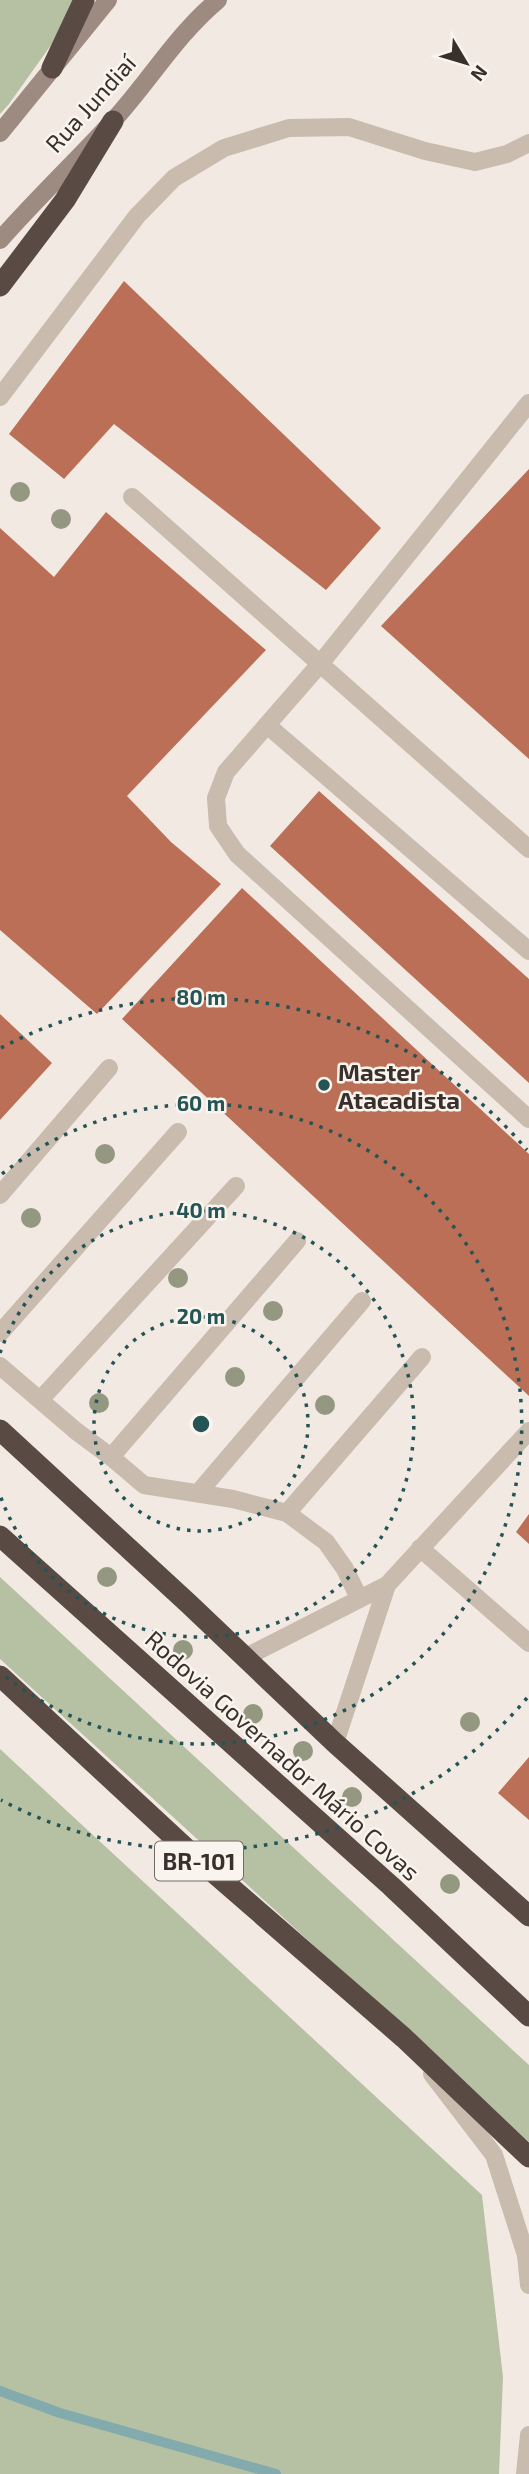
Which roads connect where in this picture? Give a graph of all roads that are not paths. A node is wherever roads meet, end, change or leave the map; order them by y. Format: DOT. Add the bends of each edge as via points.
graph roads {
  1 [pos="84,0"];
  2 [pos="108,0"];
  3 [pos="218,0"];
  4 [pos="52,68"];
  5 [pos="113,121"];
  6 [pos="0,133"];
  7 [pos="529,143"];
  8 [pos="0,240"];
  9 [pos="0,286"];
  10 [pos="0,397"];
  11 [pos="529,403"];
  12 [pos="132,497"];
  13 [pos="320,664"];
  14 [pos="267,724"];
  15 [pos="529,849"];
  16 [pos="529,951"];
  17 [pos="109,1068"];
  18 [pos="529,1119"];
  19 [pos="178,1132"];
  20 [pos="236,1186"];
  21 [pos="0,1195"];
  22 [pos="297,1241"];
  23 [pos="362,1301"];
  24 [pos="0,1334"];
  25 [pos="422,1357"];
  26 [pos="0,1366"];
  27 [pos="40,1400"];
  28 [pos="0,1430"];
  29 [pos="529,1432"];
  30 [pos="111,1457"];
  31 [pos="198,1493"];
  32 [pos="287,1513"];
  33 [pos="0,1536"];
  34 [pos="420,1548"];
  35 [pos="387,1585"];
  36 [pos="359,1598"];
  37 [pos="529,1643"];
  38 [pos="244,1658"];
  39 [pos="0,1676"];
  40 [pos="335,1743"];
  41 [pos="529,1916"];
  42 [pos="529,2016"];
  43 [pos="404,2038"];
  44 [pos="529,2157"];
  45 [pos="529,2285"];
  46 [pos="529,2435"];
  47 [pos="525,2474"];
  1 -- 4 [label="highway"];
  2 -- 4 [label="main road, Rua Jundiaí"];
  3 -- 5 [label="main road, Rua Jundiaí" via="172,46"];
  4 -- 6 [label="main road, Rua Jundiaí"];
  5 -- 8 [label="main road, Rua Jundiaí"];
  5 -- 9 [label="highway" via="65,200"];
  7 -- 10 [label="lane" via="475,162 349,127 289,128 224,148 174,177 137,216"];
  11 -- 13 [label="lane"];
  12 -- 13 [label="lane"];
  13 -- 14 [label="lane"];
  13 -- 15 [label="lane"];
  14 -- 16 [label="lane"];
  14 -- 18 [label="lane" via="226,772 216,798 218,825 237,854"];
  17 -- 21 [label="lane"];
  19 -- 24 [label="lane"];
  20 -- 27 [label="lane"];
  22 -- 30 [label="lane"];
  23 -- 31 [label="lane"];
  25 -- 32 [label="lane"];
  26 -- 27 [label="lane"];
  27 -- 30 [label="lane"];
  28 -- 38 [label="highway"];
  29 -- 34 [label="lane"];
  30 -- 31 [label="lane" via="144,1485"];
  31 -- 32 [label="lane"];
  32 -- 36 [label="lane" via="326,1542"];
  33 -- 42 [label="highway, Rodovia Governador Mário Covas" via="391,1886"];
  34 -- 35 [label="lane"];
  34 -- 37 [label="lane"];
  35 -- 36 [label="lane"];
  35 -- 40 [label="lane"];
  36 -- 38 [label="lane"];
  38 -- 40 [label="highway"];
  39 -- 43 [label="highway, BR-101" via="191,1853"];
  40 -- 41 [label="highway"];
  43 -- 44 [label="highway, BR-101"];
  43 -- 45 [label="lane" via="494,2155 526,2255"];
  46 -- 47 [label="lane"];
}
